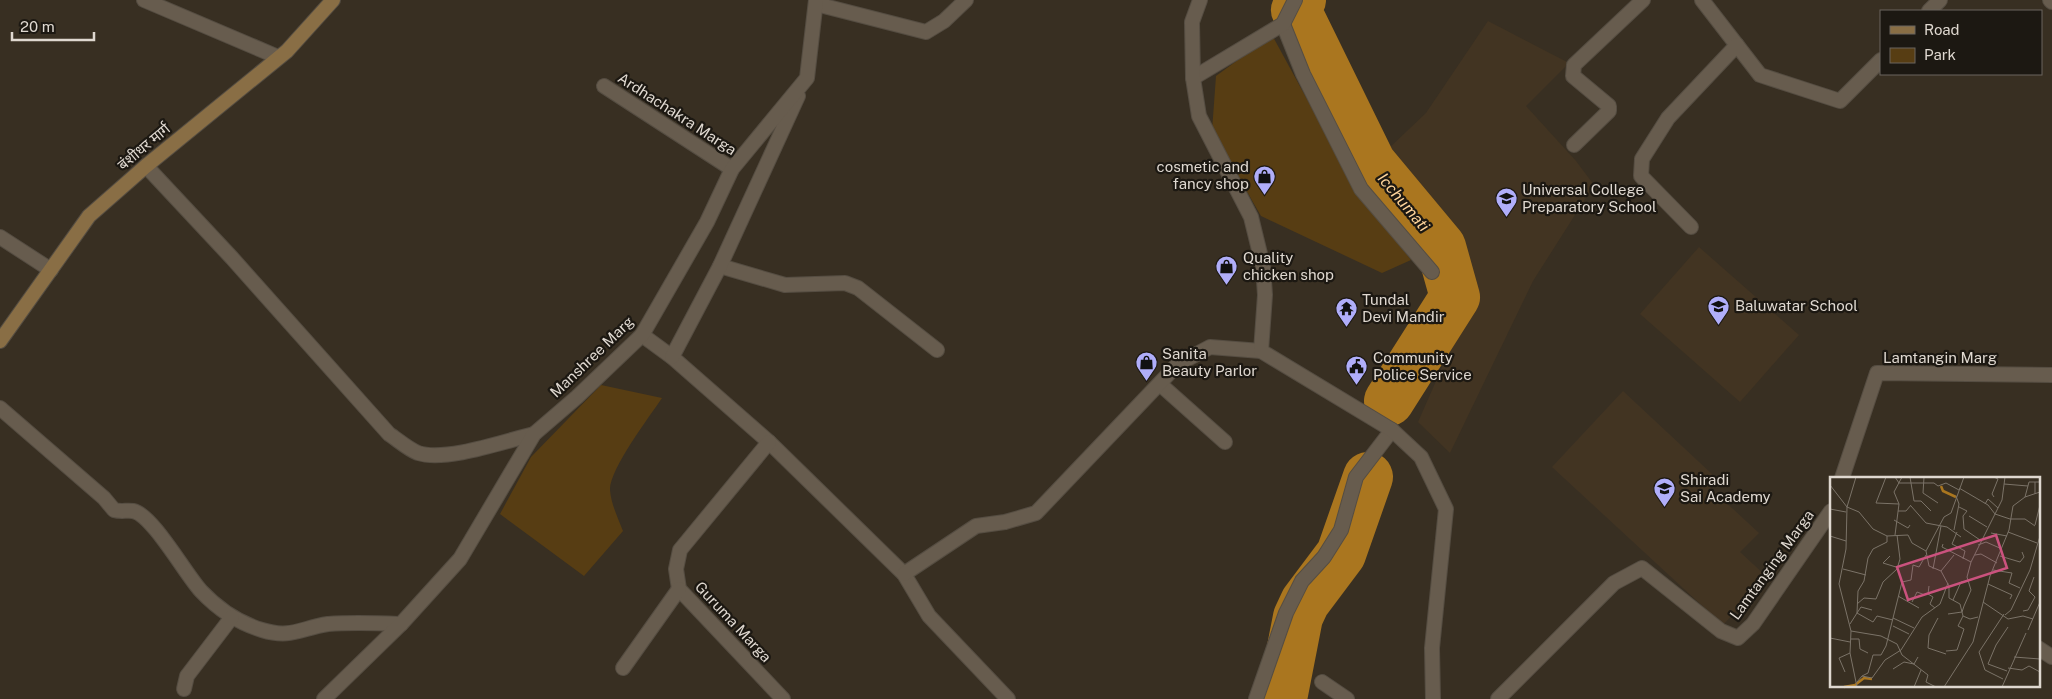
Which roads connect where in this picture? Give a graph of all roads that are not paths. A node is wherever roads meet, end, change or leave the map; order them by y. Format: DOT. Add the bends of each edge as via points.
graph roads {
  1 [pos="144,0"];
  2 [pos="333,0"];
  3 [pos="966,0"];
  4 [pos="1200,0"];
  5 [pos="1295,0"];
  6 [pos="1643,0"];
  7 [pos="1702,0"];
  8 [pos="1940,0"];
  9 [pos="816,2"];
  10 [pos="1930,10"];
  11 [pos="1283,24"];
  12 [pos="1737,45"];
  13 [pos="278,57"];
  14 [pos="1880,61"];
  15 [pos="807,78"];
  16 [pos="1193,78"];
  17 [pos="604,86"];
  18 [pos="1574,145"];
  19 [pos="146,166"];
  20 [pos="732,169"];
  21 [pos="1691,227"];
  22 [pos="0,237"];
  23 [pos="720,266"];
  24 [pos="51,270"];
  25 [pos="1432,272"];
  26 [pos="642,335"];
  27 [pos="0,341"];
  28 [pos="937,350"];
  29 [pos="1261,352"];
  30 [pos="672,357"];
  31 [pos="2052,376"];
  32 [pos="1161,385"];
  33 [pos="0,408"];
  34 [pos="1392,430"];
  35 [pos="534,434"];
  36 [pos="769,442"];
  37 [pos="1226,442"];
  38 [pos="1842,477"];
  39 [pos="1830,512"];
  40 [pos="904,574"];
  41 [pos="680,589"];
  42 [pos="232,617"];
  43 [pos="401,624"];
  44 [pos="2040,649"];
  45 [pos="2052,657"];
  46 [pos="623,668"];
  47 [pos="1322,682"];
  48 [pos="184,689"];
  49 [pos="330,697"];
  50 [pos="784,699"];
  51 [pos="1008,699"];
  52 [pos="1256,699"];
  53 [pos="1347,699"];
  54 [pos="1433,699"];
  55 [pos="1498,699"];
  1 -- 13 [label="street"];
  2 -- 13 [label="main road, बंशीधर मार्ग"];
  3 -- 9 [label="street" via="944,21 926,32"];
  4 -- 16 [label="street" via="1192,22"];
  5 -- 11 [label="street"];
  6 -- 18 [label="street" via="1574,65 1573,76 1609,106 1609,111"];
  7 -- 12 [label="street"];
  8 -- 10 [label="street"];
  9 -- 15 [label="street"];
  11 -- 16 [label="street"];
  11 -- 25 [label="street" via="1303,74 1361,190"];
  12 -- 14 [label="street" via="1760,75 1840,101"];
  12 -- 21 [label="street" via="1668,118 1642,159 1641,176"];
  13 -- 19 [label="main road, बंशीधर मार्ग"];
  15 -- 20 [label="street, Manshree Marg"];
  15 -- 23 [label="street"];
  16 -- 29 [label="street" via="1199,116 1251,217 1255,233 1263,266 1265,295"];
  17 -- 20 [label="street, Ardhachakra Marga"];
  19 -- 24 [label="main road, बंशीधर मार्ग" via="90,216"];
  19 -- 35 [label="street" via="388,434 419,453 450,454"];
  20 -- 26 [label="street, Manshree Marg" via="707,222"];
  22 -- 24 [label="street"];
  23 -- 28 [label="street" via="785,285 845,283 858,288"];
  23 -- 30 [label="street"];
  24 -- 27 [label="main road, बंशीधर मार्ग"];
  26 -- 30 [label="street"];
  26 -- 35 [label="street, Manshree Marg"];
  29 -- 32 [label="street" via="1210,347 1178,364"];
  29 -- 34 [label="street"];
  30 -- 36 [label="street"];
  31 -- 38 [label="street, Lamtangin Marg" via="1877,372"];
  32 -- 37 [label="street"];
  32 -- 40 [label="street" via="1036,513 976,526"];
  33 -- 42 [label="street" via="114,510 134,511 150,522 182,569 202,592"];
  34 -- 52 [label="street" via="1356,477 1341,530 1298,589 1286,613"];
  34 -- 54 [label="street" via="1421,457 1446,509 1432,648"];
  35 -- 43 [label="street, Manshree Marg" via="460,559"];
  36 -- 40 [label="street"];
  36 -- 41 [label="street, Guruma Marga" via="680,550 676,569"];
  39 -- 55 [label="street, Lamtanging Marga" via="1753,624 1738,638 1721,631 1642,568 1614,583"];
  40 -- 51 [label="street" via="930,616"];
  41 -- 46 [label="street"];
  41 -- 50 [label="street, Guruma Marga"];
  42 -- 43 [label="street" via="262,630 289,635 326,625"];
  42 -- 48 [label="street" via="187,676"];
  43 -- 49 [label="street, Manshree Marg"];
  44 -- 45 [label="street"];
  47 -- 53 [label="street"];
}
